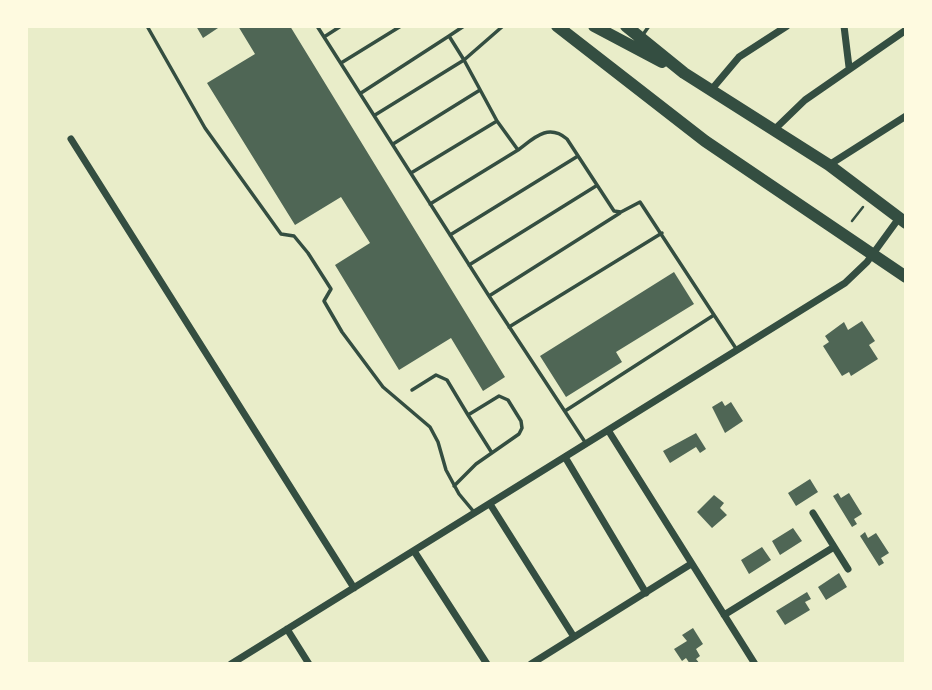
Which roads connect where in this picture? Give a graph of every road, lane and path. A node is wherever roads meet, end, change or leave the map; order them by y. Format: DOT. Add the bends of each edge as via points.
graph roads {
  1 [pos="147,26"];
  2 [pos="317,26"];
  3 [pos="341,26"];
  4 [pos="401,26"];
  5 [pos="464,26"];
  6 [pos="503,26"];
  7 [pos="558,26"];
  8 [pos="594,26"];
  9 [pos="626,26"];
  10 [pos="649,26"];
  11 [pos="787,26"];
  12 [pos="844,26"];
  13 [pos="906,30"];
  14 [pos="449,36"];
  15 [pos="324,37"];
  16 [pos="641,38"];
  17 [pos="464,60"];
  18 [pos="341,63"];
  19 [pos="849,68"];
  20 [pos="684,73"];
  21 [pos="712,89"];
  22 [pos="480,90"];
  23 [pos="360,93"];
  24 [pos="374,115"];
  25 [pos="906,116"];
  26 [pos="497,121"];
  27 [pos="775,129"];
  28 [pos="71,139"];
  29 [pos="393,144"];
  30 [pos="518,150"];
  31 [pos="578,156"];
  32 [pos="830,165"];
  33 [pos="411,173"];
  34 [pos="596,186"];
  35 [pos="430,204"];
  36 [pos="863,207"];
  37 [pos="621,212"];
  38 [pos="852,221"];
  39 [pos="902,221"];
  40 [pos="662,233"];
  41 [pos="450,235"];
  42 [pos="874,254"];
  43 [pos="469,265"];
  44 [pos="906,277"];
  45 [pos="489,296"];
  46 [pos="714,315"];
  47 [pos="509,327"];
  48 [pos="737,350"];
  49 [pos="412,390"];
  50 [pos="565,411"];
  51 [pos="468,415"];
  52 [pos="608,430"];
  53 [pos="587,444"];
  54 [pos="492,453"];
  55 [pos="565,457"];
  56 [pos="454,486"];
  57 [pos="490,504"];
  58 [pos="475,513"];
  59 [pos="813,513"];
  60 [pos="834,547"];
  61 [pos="414,551"];
  62 [pos="691,564"];
  63 [pos="848,569"];
  64 [pos="354,588"];
  65 [pos="646,593"];
  66 [pos="724,615"];
  67 [pos="287,629"];
  68 [pos="574,637"];
  69 [pos="231,664"];
  70 [pos="309,664"];
  71 [pos="487,664"];
  72 [pos="531,664"];
  73 [pos="755,664"];
  1 -- 56 [label="lane" via="205,128 281,234 294,236 309,253 331,289 324,300 342,332 383,387 430,427"];
  2 -- 15 [label="lane"];
  3 -- 15 [label="lane"];
  4 -- 18 [label="lane"];
  5 -- 14 [label="lane"];
  6 -- 17 [label="lane"];
  7 -- 42 [label="main road" via="705,141"];
  8 -- 20 [label="main road"];
  9 -- 16 [label="main road"];
  10 -- 16 [label="lane"];
  11 -- 21 [label="street" via="739,57"];
  12 -- 19 [label="street"];
  13 -- 19 [label="street"];
  14 -- 17 [label="lane"];
  14 -- 23 [label="lane"];
  15 -- 18 [label="lane"];
  16 -- 20 [label="main road"];
  17 -- 22 [label="lane"];
  17 -- 24 [label="lane"];
  18 -- 23 [label="lane"];
  19 -- 27 [label="street"];
  20 -- 21 [label="main road"];
  21 -- 27 [label="main road"];
  22 -- 26 [label="lane"];
  22 -- 29 [label="lane"];
  23 -- 24 [label="lane"];
  24 -- 29 [label="lane"];
  25 -- 32 [label="street"];
  26 -- 30 [label="lane"];
  26 -- 33 [label="lane"];
  27 -- 32 [label="main road"];
  28 -- 64 [label="street"];
  29 -- 33 [label="lane"];
  30 -- 31 [label="lane" via="548,131 558,132"];
  30 -- 35 [label="lane"];
  31 -- 34 [label="lane"];
  31 -- 41 [label="lane"];
  32 -- 39 [label="main road"];
  33 -- 35 [label="lane"];
  34 -- 37 [label="lane" via="614,211"];
  34 -- 43 [label="lane"];
  35 -- 41 [label="lane"];
  36 -- 38 [label="path"];
  37 -- 40 [label="lane" via="640,202"];
  37 -- 45 [label="lane"];
  39 -- 42 [label="street"];
  40 -- 46 [label="lane"];
  40 -- 47 [label="lane"];
  41 -- 43 [label="lane"];
  42 -- 44 [label="main road"];
  42 -- 48 [label="street" via="845,283"];
  43 -- 45 [label="lane"];
  45 -- 47 [label="lane"];
  46 -- 48 [label="lane"];
  46 -- 50 [label="lane"];
  47 -- 50 [label="lane"];
  48 -- 52 [label="street"];
  49 -- 51 [label="lane" via="442,376"];
  50 -- 53 [label="lane"];
  51 -- 54 [label="lane"];
  51 -- 54 [label="lane" via="499,396 508,400 522,428"];
  52 -- 53 [label="street"];
  52 -- 62 [label="street"];
  53 -- 55 [label="street"];
  54 -- 56 [label="lane"];
  55 -- 57 [label="street"];
  55 -- 65 [label="street"];
  56 -- 58 [label="lane"];
  57 -- 58 [label="street"];
  57 -- 68 [label="street"];
  58 -- 61 [label="street"];
  59 -- 60 [label="street"];
  60 -- 63 [label="street"];
  60 -- 66 [label="street"];
  61 -- 64 [label="street"];
  61 -- 71 [label="street"];
  62 -- 65 [label="street"];
  62 -- 66 [label="street"];
  64 -- 67 [label="street"];
  65 -- 68 [label="street"];
  66 -- 73 [label="street"];
  67 -- 69 [label="street"];
  67 -- 70 [label="street"];
  68 -- 72 [label="street"];
}
